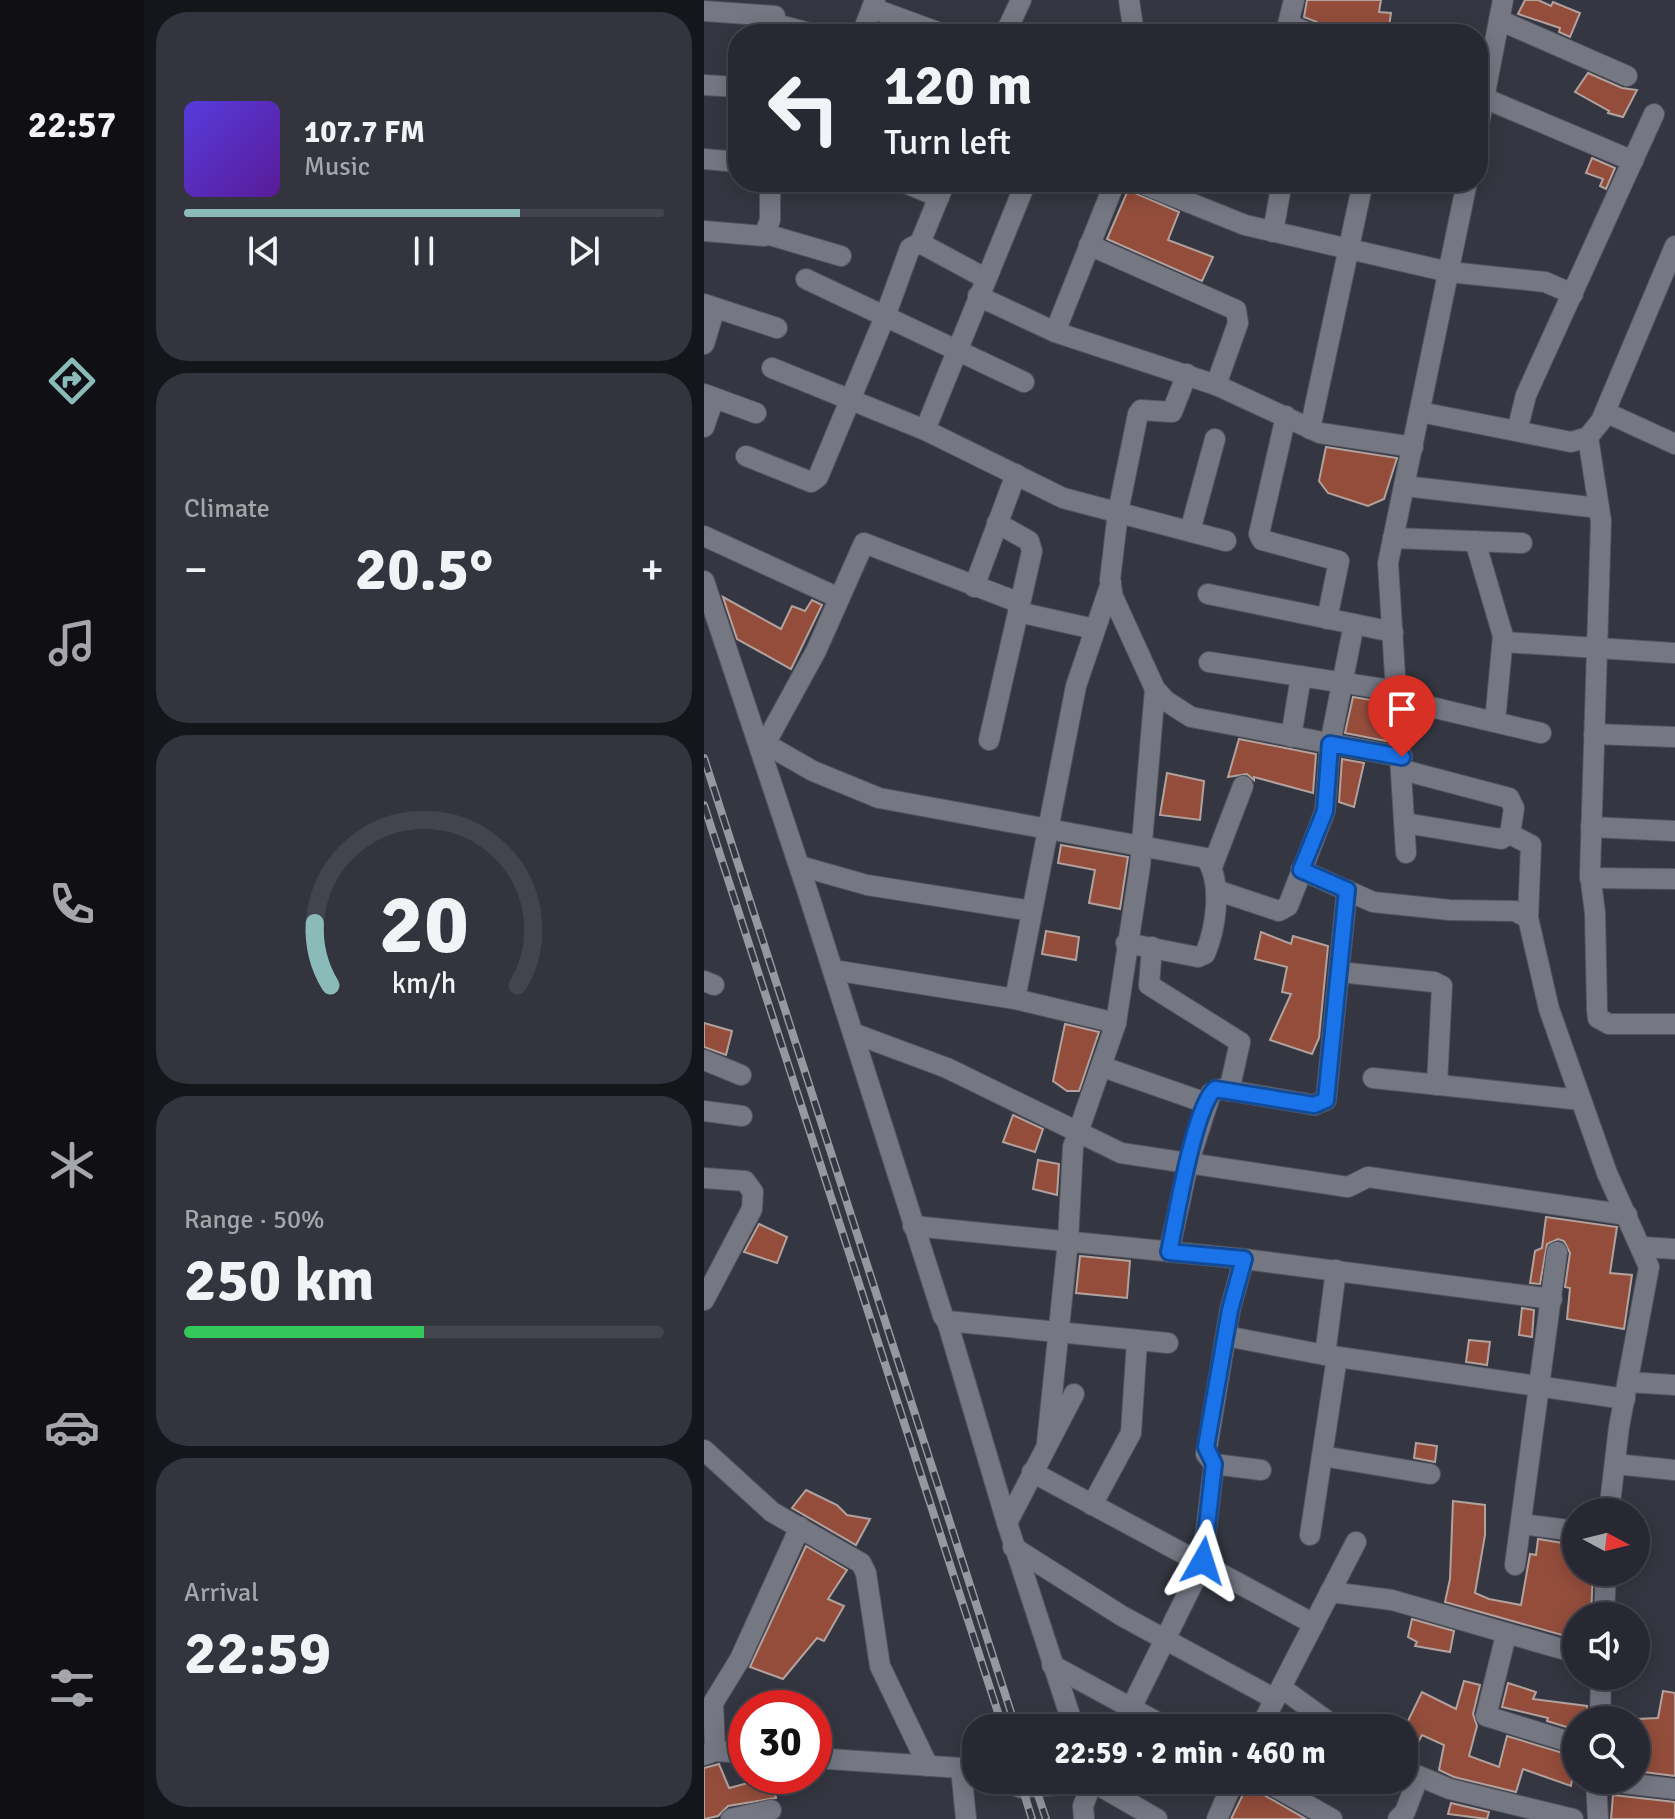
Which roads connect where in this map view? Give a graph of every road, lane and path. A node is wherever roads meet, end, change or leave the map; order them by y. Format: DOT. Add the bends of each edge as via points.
graph roads {
  1 [pos="1021,0"];
  2 [pos="1129,0"];
  3 [pos="1294,0"];
  4 [pos="873,4"];
  5 [pos="1501,10"];
  6 [pos="704,11"];
  7 [pos="775,18"];
  8 [pos="866,24"];
  9 [pos="920,24"];
  10 [pos="1010,24"];
  11 [pos="1133,24"];
  12 [pos="1288,24"];
  13 [pos="1488,54"];
  14 [pos="1627,76"];
  15 [pos="704,85"];
  16 [pos="728,86"];
  17 [pos="1488,100"];
  18 [pos="1654,114"];
  19 [pos="704,159"];
  20 [pos="728,161"];
  21 [pos="1633,161"];
  22 [pos="770,192"];
  23 [pos="941,192"];
  24 [pos="1022,192"];
  25 [pos="1111,192"];
  26 [pos="1163,192"];
  27 [pos="1280,192"];
  28 [pos="1361,192"];
  29 [pos="1465,192"];
  30 [pos="704,231"];
  31 [pos="1273,232"];
  32 [pos="766,234"];
  33 [pos="920,243"];
  34 [pos="1089,245"];
  35 [pos="1675,246"];
  36 [pos="1349,250"];
  37 [pos="841,256"];
  38 [pos="1449,272"];
  39 [pos="806,279"];
  40 [pos="981,287"];
  41 [pos="1573,294"];
  42 [pos="710,306"];
  43 [pos="886,314"];
  44 [pos="777,328"];
  45 [pos="1055,332"];
  46 [pos="704,344"];
  47 [pos="957,348"];
  48 [pos="772,368"];
  49 [pos="1187,374"];
  50 [pos="1024,382"];
  51 [pos="1216,385"];
  52 [pos="709,396"];
  53 [pos="851,400"];
  54 [pos="1420,412"];
  55 [pos="1605,412"];
  56 [pos="756,413"];
  57 [pos="1286,416"];
  58 [pos="704,427"];
  59 [pos="1310,429"];
  60 [pos="925,430"];
  61 [pos="1517,431"];
  62 [pos="1588,437"];
  63 [pos="1215,439"];
  64 [pos="1674,441"];
  65 [pos="1413,447"];
  66 [pos="746,456"];
  67 [pos="1016,474"];
  68 [pos="1404,486"];
  69 [pos="1599,508"];
  70 [pos="1118,512"];
  71 [pos="997,523"];
  72 [pos="1190,531"];
  73 [pos="704,536"];
  74 [pos="1393,538"];
  75 [pos="1226,541"];
  76 [pos="1475,541"];
  77 [pos="1522,543"];
  78 [pos="704,581"];
  79 [pos="1111,583"];
  80 [pos="974,587"];
  81 [pos="1208,594"];
  82 [pos="839,598"];
  83 [pos="1019,608"];
  84 [pos="1327,619"];
  85 [pos="1354,624"];
  86 [pos="1094,629"];
  87 [pos="1393,632"];
  88 [pos="1504,642"];
  89 [pos="1597,648"];
  90 [pos="1675,653"];
  91 [pos="1209,662"];
  92 [pos="1301,676"];
  93 [pos="1344,683"];
  94 [pos="1155,689"];
  95 [pos="1397,691"];
  96 [pos="1431,707"];
  97 [pos="1495,722"];
  98 [pos="1541,733"];
  99 [pos="1594,734"];
  100 [pos="1291,737"];
  101 [pos="1675,737"];
  102 [pos="989,740"];
  103 [pos="761,742"];
  104 [pos="1330,744"];
  105 [pos="1402,764"];
  106 [pos="1243,786"];
  107 [pos="1405,823"];
  108 [pos="1049,827"];
  109 [pos="1591,827"];
  110 [pos="1675,831"];
  111 [pos="1510,834"];
  112 [pos="1140,846"];
  113 [pos="1406,853"];
  114 [pos="800,866"];
  115 [pos="1212,867"];
  116 [pos="1301,870"];
  117 [pos="1590,878"];
  118 [pos="1675,879"];
  119 [pos="1216,890"];
  120 [pos="1347,890"];
  121 [pos="1032,911"];
  122 [pos="1528,918"];
  123 [pos="1126,943"];
  124 [pos="1152,947"];
  125 [pos="833,970"];
  126 [pos="1339,972"];
  127 [pos="1015,999"];
  128 [pos="1116,1023"];
  129 [pos="1675,1024"];
  130 [pos="853,1033"];
  131 [pos="704,1060"];
  132 [pos="1103,1067"];
  133 [pos="741,1075"];
  134 [pos="1373,1078"];
  135 [pos="1437,1085"];
  136 [pos="1229,1091"];
  137 [pos="1581,1100"];
  138 [pos="1206,1103"];
  139 [pos="704,1111"];
  140 [pos="742,1116"];
  141 [pos="1079,1132"];
  142 [pos="1188,1164"];
  143 [pos="704,1178"];
  144 [pos="1627,1215"];
  145 [pos="913,1226"];
  146 [pos="1068,1241"];
  147 [pos="1643,1247"];
  148 [pos="1675,1249"];
  149 [pos="1169,1252"];
  150 [pos="1557,1252"];
  151 [pos="1244,1259"];
  152 [pos="1336,1270"];
  153 [pos="1552,1299"];
  154 [pos="704,1300"];
  155 [pos="947,1321"];
  156 [pos="1059,1333"];
  157 [pos="1226,1336"];
  158 [pos="1137,1341"];
  159 [pos="1168,1343"];
  160 [pos="1331,1356"];
  161 [pos="1675,1385"];
  162 [pos="1541,1388"];
  163 [pos="1626,1390"];
  164 [pos="1074,1394"];
  165 [pos="1047,1443"];
  166 [pos="704,1450"];
  167 [pos="1322,1456"];
  168 [pos="1214,1464"];
  169 [pos="1615,1464"];
  170 [pos="1261,1470"];
  171 [pos="1675,1470"];
  172 [pos="1032,1472"];
  173 [pos="1430,1474"];
  174 [pos="1611,1498"];
  175 [pos="1092,1505"];
  176 [pos="1007,1523"];
  177 [pos="1521,1524"];
  178 [pos="800,1527"];
  179 [pos="1562,1529"];
  180 [pos="1310,1535"];
  181 [pos="1356,1542"];
  182 [pos="1013,1547"];
  183 [pos="1202,1565"];
  184 [pos="1515,1565"];
  185 [pos="1330,1592"];
  186 [pos="1314,1624"];
  187 [pos="1506,1635"];
  188 [pos="1164,1639"];
  189 [pos="1562,1649"];
  190 [pos="1052,1665"];
  191 [pos="1279,1694"];
  192 [pos="1131,1708"];
  193 [pos="1069,1714"];
  194 [pos="1142,1714"];
  195 [pos="1268,1714"];
  196 [pos="1313,1714"];
  197 [pos="1562,1740"];
  198 [pos="710,1753"];
  199 [pos="832,1759"];
  200 [pos="928,1766"];
  201 [pos="962,1770"];
  202 [pos="1418,1776"];
  203 [pos="1650,1786"];
  204 [pos="1675,1789"];
  205 [pos="968,1794"];
  206 [pos="1088,1794"];
  207 [pos="1115,1794"];
  208 [pos="1228,1794"];
  209 [pos="1288,1794"];
  210 [pos="1408,1794"];
  211 [pos="1597,1794"];
  212 [pos="771,1810"];
  213 [pos="731,1819"];
  214 [pos="966,1819"];
  215 [pos="1084,1819"];
  216 [pos="1157,1819"];
  217 [pos="1217,1819"];
  218 [pos="1332,1819"];
  219 [pos="1398,1819"];
  220 [pos="1573,1819"];
  221 [pos="1598,1819"];
  1 -- 10 [label="street"];
  2 -- 11 [label="street"];
  3 -- 12 [label="street"];
  4 -- 8 [label="street"];
  4 -- 9 [label="street"];
  5 -- 13 [label="street"];
  5 -- 14 [label="street"];
  6 -- 7 [label="street"];
  15 -- 16 [label="street"];
  17 -- 21 [label="street"];
  18 -- 21 [label="street"];
  19 -- 20 [label="street"];
  21 -- 41 [label="street"];
  22 -- 32 [label="street"];
  23 -- 33 [label="street"];
  24 -- 40 [label="street"];
  25 -- 34 [label="street"];
  26 -- 31 [label="street"];
  27 -- 31 [label="street"];
  28 -- 36 [label="street"];
  29 -- 38 [label="street"];
  30 -- 32 [label="street" via="759,238"];
  31 -- 36 [label="street"];
  32 -- 37 [label="street"];
  33 -- 40 [label="street"];
  33 -- 43 [label="street" via="910,248"];
  34 -- 45 [label="street"];
  34 -- 51 [label="street" via="1236,310 1238,323"];
  35 -- 55 [label="street"];
  36 -- 38 [label="street"];
  36 -- 59 [label="street"];
  38 -- 41 [label="street" via="1535,280"];
  38 -- 54 [label="street"];
  39 -- 43 [label="street"];
  40 -- 45 [label="street"];
  40 -- 47 [label="street"];
  41 -- 61 [label="street" via="1526,395"];
  42 -- 44 [label="street"];
  42 -- 46 [label="street"];
  43 -- 47 [label="street"];
  43 -- 53 [label="street"];
  45 -- 49 [label="street"];
  47 -- 50 [label="street"];
  47 -- 60 [label="street"];
  48 -- 53 [label="street"];
  49 -- 51 [label="street"];
  49 -- 70 [label="street" via="1172,412 1138,414"];
  51 -- 57 [label="street"];
  52 -- 56 [label="street"];
  52 -- 58 [label="street"];
  53 -- 60 [label="street"];
  53 -- 66 [label="street" via="816,480"];
  54 -- 61 [label="street"];
  54 -- 65 [label="street"];
  55 -- 62 [label="street"];
  55 -- 64 [label="street"];
  57 -- 59 [label="street"];
  57 -- 84 [label="street" via="1259,534 1262,540 1339,561"];
  59 -- 65 [label="street"];
  60 -- 67 [label="street"];
  61 -- 62 [label="street" via="1571,442"];
  62 -- 69 [label="street"];
  63 -- 72 [label="street"];
  65 -- 68 [label="street"];
  67 -- 70 [label="street" via="1063,498"];
  67 -- 71 [label="street"];
  68 -- 69 [label="street"];
  68 -- 74 [label="street"];
  69 -- 89 [label="street"];
  70 -- 72 [label="street"];
  70 -- 79 [label="street"];
  71 -- 80 [label="street"];
  71 -- 83 [label="street" via="1032,546"];
  72 -- 75 [label="street"];
  73 -- 82 [label="street"];
  74 -- 76 [label="street"];
  74 -- 87 [label="street" via="1388,563"];
  76 -- 77 [label="street"];
  76 -- 88 [label="street"];
  78 -- 103 [label="street"];
  79 -- 86 [label="street"];
  79 -- 94 [label="street"];
  80 -- 82 [label="street" via="864,543"];
  80 -- 83 [label="street"];
  81 -- 84 [label="street"];
  82 -- 103 [label="street" via="816,651"];
  83 -- 86 [label="street"];
  83 -- 102 [label="street"];
  84 -- 85 [label="street"];
  85 -- 87 [label="street"];
  85 -- 93 [label="street"];
  86 -- 108 [label="street" via="1076,686"];
  87 -- 95 [label="street"];
  88 -- 89 [label="street"];
  88 -- 97 [label="street"];
  89 -- 90 [label="street"];
  89 -- 99 [label="street"];
  91 -- 92 [label="street"];
  92 -- 93 [label="street"];
  92 -- 100 [label="street"];
  93 -- 95 [label="street"];
  93 -- 104 [label="street"];
  94 -- 100 [label="street" via="1191,717"];
  94 -- 112 [label="street"];
  95 -- 105 [label="street"];
  96 -- 97 [label="street"];
  97 -- 98 [label="street"];
  99 -- 101 [label="street"];
  99 -- 109 [label="street"];
  100 -- 104 [label="street"];
  103 -- 108 [label="street" via="879,798"];
  103 -- 114 [label="street"];
  104 -- 105 [label="street"];
  104 -- 116 [label="street" via="1325,811"];
  105 -- 107 [label="street"];
  105 -- 111 [label="street" via="1509,798 1514,808"];
  106 -- 115 [label="street"];
  107 -- 111 [label="street" via="1495,839"];
  107 -- 113 [label="street"];
  108 -- 112 [label="street"];
  108 -- 121 [label="street"];
  109 -- 110 [label="street"];
  109 -- 117 [label="street"];
  111 -- 122 [label="street" via="1531,845"];
  112 -- 115 [label="street" via="1199,855"];
  112 -- 123 [label="street"];
  114 -- 121 [label="street" via="867,885"];
  114 -- 125 [label="street"];
  115 -- 119 [label="street"];
  116 -- 119 [label="street" via="1288,906 1279,911"];
  116 -- 120 [label="street"];
  117 -- 118 [label="street"];
  117 -- 129 [label="street" via="1598,1018 1609,1024"];
  119 -- 124 [label="street" via="1203,957"];
  120 -- 122 [label="street" via="1398,906 1515,911"];
  120 -- 126 [label="street"];
  121 -- 127 [label="street"];
  122 -- 137 [label="street" via="1549,1009"];
  123 -- 124 [label="street"];
  123 -- 128 [label="street"];
  124 -- 136 [label="street" via="1149,985 1240,1042"];
  125 -- 127 [label="street"];
  125 -- 130 [label="street"];
  126 -- 135 [label="street" via="1442,986"];
  126 -- 136 [label="street" via="1326,1100 1314,1105"];
  127 -- 128 [label="street"];
  128 -- 132 [label="street"];
  130 -- 141 [label="street" via="947,1068"];
  130 -- 145 [label="street"];
  131 -- 133 [label="street"];
  132 -- 138 [label="street"];
  132 -- 141 [label="street"];
  134 -- 135 [label="street"];
  135 -- 137 [label="street"];
  136 -- 138 [label="street" via="1215,1089"];
  137 -- 144 [label="street"];
  138 -- 142 [label="street"];
  139 -- 140 [label="street"];
  141 -- 142 [label="street" via="1121,1153"];
  141 -- 146 [label="street" via="1073,1147"];
  142 -- 144 [label="street" via="1348,1187 1368,1177"];
  142 -- 149 [label="street"];
  143 -- 154 [label="street" via="745,1181 753,1192 752,1209"];
  144 -- 147 [label="street"];
  145 -- 146 [label="street"];
  145 -- 155 [label="street"];
  146 -- 149 [label="street"];
  146 -- 156 [label="street"];
  147 -- 148 [label="street"];
  147 -- 163 [label="street" via="1647,1284"];
  149 -- 151 [label="street"];
  150 -- 153 [label="street"];
  151 -- 152 [label="street"];
  151 -- 157 [label="street"];
  152 -- 153 [label="street"];
  152 -- 160 [label="street"];
  153 -- 162 [label="street"];
  155 -- 156 [label="street"];
  155 -- 176 [label="street"];
  156 -- 158 [label="street"];
  156 -- 165 [label="street"];
  157 -- 160 [label="street"];
  157 -- 168 [label="street" via="1206,1447"];
  158 -- 159 [label="street"];
  158 -- 175 [label="street" via="1131,1433"];
  160 -- 162 [label="street"];
  160 -- 167 [label="street"];
  161 -- 163 [label="street"];
  162 -- 163 [label="street"];
  162 -- 177 [label="street"];
  163 -- 169 [label="street"];
  164 -- 165 [label="street"];
  165 -- 172 [label="street"];
  166 -- 178 [label="street" via="753,1497"];
  167 -- 173 [label="street"];
  167 -- 180 [label="street"];
  168 -- 170 [label="street"];
  168 -- 183 [label="street"];
  169 -- 171 [label="street"];
  169 -- 174 [label="street"];
  172 -- 175 [label="street"];
  172 -- 176 [label="street"];
  175 -- 183 [label="street"];
  176 -- 182 [label="street"];
  177 -- 179 [label="street"];
  177 -- 184 [label="street"];
  178 -- 198 [label="street" via="740,1659 713,1703"];
  178 -- 200 [label="street" via="861,1563 880,1666"];
  181 -- 185 [label="street"];
  182 -- 188 [label="street"];
  182 -- 190 [label="street"];
  183 -- 186 [label="street"];
  183 -- 188 [label="street"];
  185 -- 186 [label="street"];
  185 -- 187 [label="street" via="1392,1600"];
  186 -- 191 [label="street"];
  187 -- 189 [label="street"];
  187 -- 197 [label="street" via="1486,1716"];
  188 -- 191 [label="street"];
  188 -- 192 [label="street"];
  190 -- 192 [label="street"];
  190 -- 193 [label="street"];
  191 -- 195 [label="street"];
  191 -- 196 [label="street"];
  192 -- 194 [label="street"];
  199 -- 200 [label="street"];
  200 -- 201 [label="street"];
  202 -- 220 [label="street"];
  203 -- 204 [label="street"];
  205 -- 214 [label="street"];
  206 -- 215 [label="street"];
  207 -- 216 [label="street"];
  208 -- 217 [label="street"];
  209 -- 218 [label="street"];
  210 -- 219 [label="street"];
  211 -- 221 [label="street"];
  212 -- 213 [label="street"];
}
